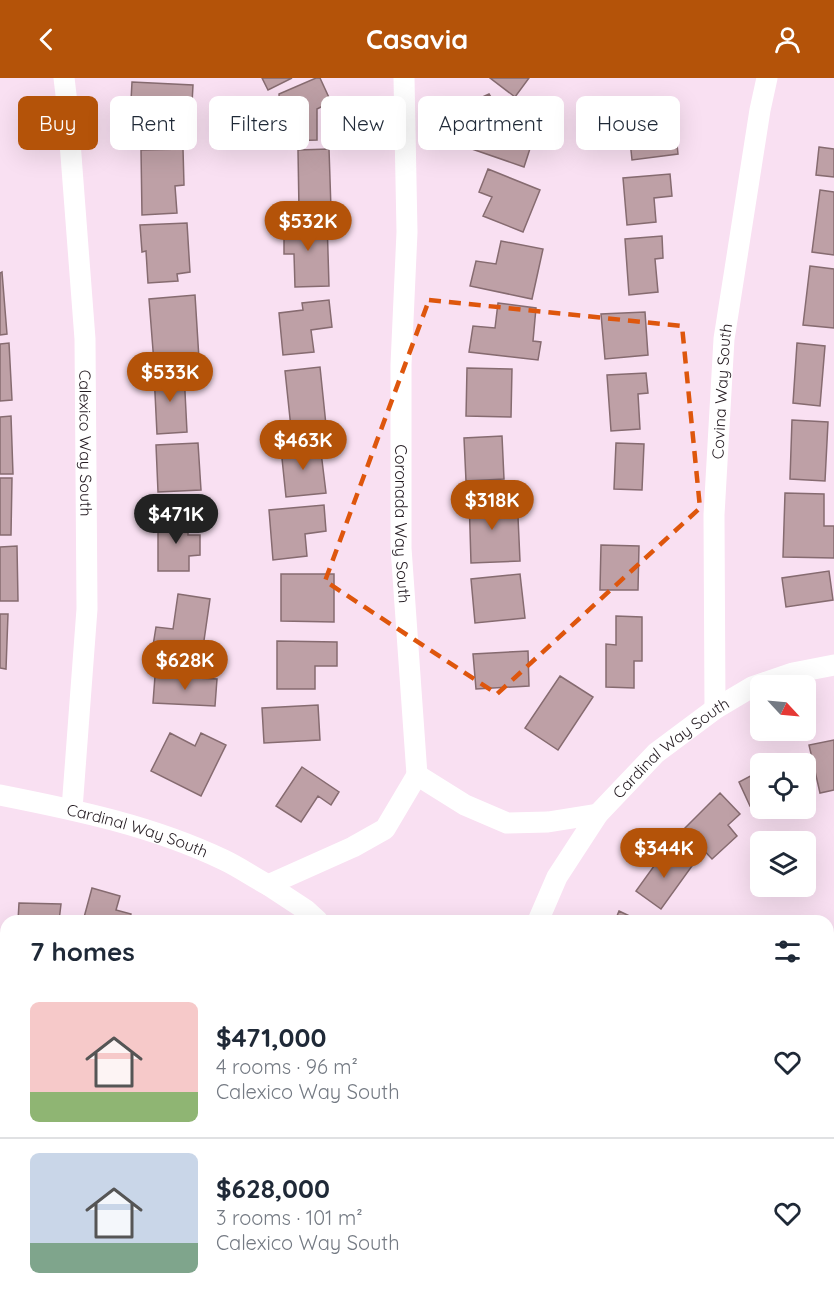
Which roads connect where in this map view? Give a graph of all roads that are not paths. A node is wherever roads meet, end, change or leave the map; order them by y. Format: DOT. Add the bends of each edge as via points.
graph roads {
  1 [pos="64,78"];
  2 [pos="404,78"];
  3 [pos="766,78"];
  4 [pos="834,665"];
  5 [pos="715,709"];
  6 [pos="417,775"];
  7 [pos="0,795"];
  8 [pos="72,809"];
  9 [pos="598,814"];
  10 [pos="268,885"];
  11 [pos="311,915"];
  12 [pos="541,915"];
  1 -- 8 [label="street, Calexico Way South" via="85,350 87,609"];
  2 -- 6 [label="street, Coronada Way South" via="407,232 401,365 401,548"];
  3 -- 5 [label="street, Covina Way South" via="724,339 714,515"];
  4 -- 5 [label="street, Cardinal Way South" via="752,687"];
  5 -- 9 [label="street, Cardinal Way South" via="656,753"];
  6 -- 9 [label="street" via="465,805 507,822 548,822"];
  6 -- 10 [label="street" via="385,829 353,848"];
  7 -- 8 [label="street, Cardinal Way South"];
  8 -- 10 [label="street, Cardinal Way South" via="173,839 224,860"];
  9 -- 12 [label="street, Cardinal Way South" via="557,877"];
  10 -- 11 [label="street, Cardinal Way South"];
}
